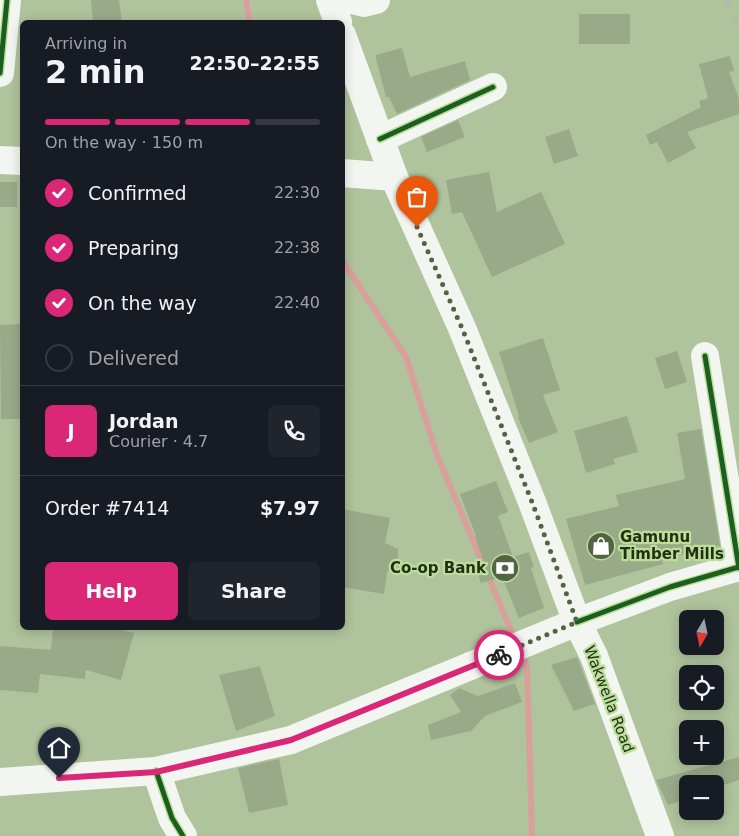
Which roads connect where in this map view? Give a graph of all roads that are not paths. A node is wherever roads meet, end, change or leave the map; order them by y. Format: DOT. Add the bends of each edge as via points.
graph roads {
  1 [pos="7,0"];
  2 [pos="330,0"];
  3 [pos="352,0"];
  4 [pos="376,0"];
  5 [pos="337,20"];
  6 [pos="345,43"];
  7 [pos="0,73"];
  8 [pos="493,87"];
  9 [pos="380,139"];
  10 [pos="0,160"];
  11 [pos="20,161"];
  12 [pos="345,173"];
  13 [pos="394,177"];
  14 [pos="705,356"];
  15 [pos="739,568"];
  16 [pos="577,622"];
  17 [pos="156,772"];
  18 [pos="0,782"];
  19 [pos="183,836"];
  20 [pos="660,836"];
  1 -- 7 [label="main road"];
  2 -- 5 [label="main road"];
  3 -- 4 [label="main road" via="364,3"];
  6 -- 9 [label="main road, Wakwella Road"];
  8 -- 9 [label="main road"];
  9 -- 13 [label="main road, Wakwella Road"];
  10 -- 11 [label="main road"];
  12 -- 13 [label="main road"];
  13 -- 16 [label="main road, Wakwella Road" via="462,328"];
  14 -- 15 [label="main road"];
  15 -- 16 [label="main road" via="670,587"];
  16 -- 17 [label="main road" via="291,740"];
  16 -- 20 [label="main road, Wakwella Road" via="594,656"];
  17 -- 18 [label="main road"];
  17 -- 19 [label="main road" via="172,818"];
}
